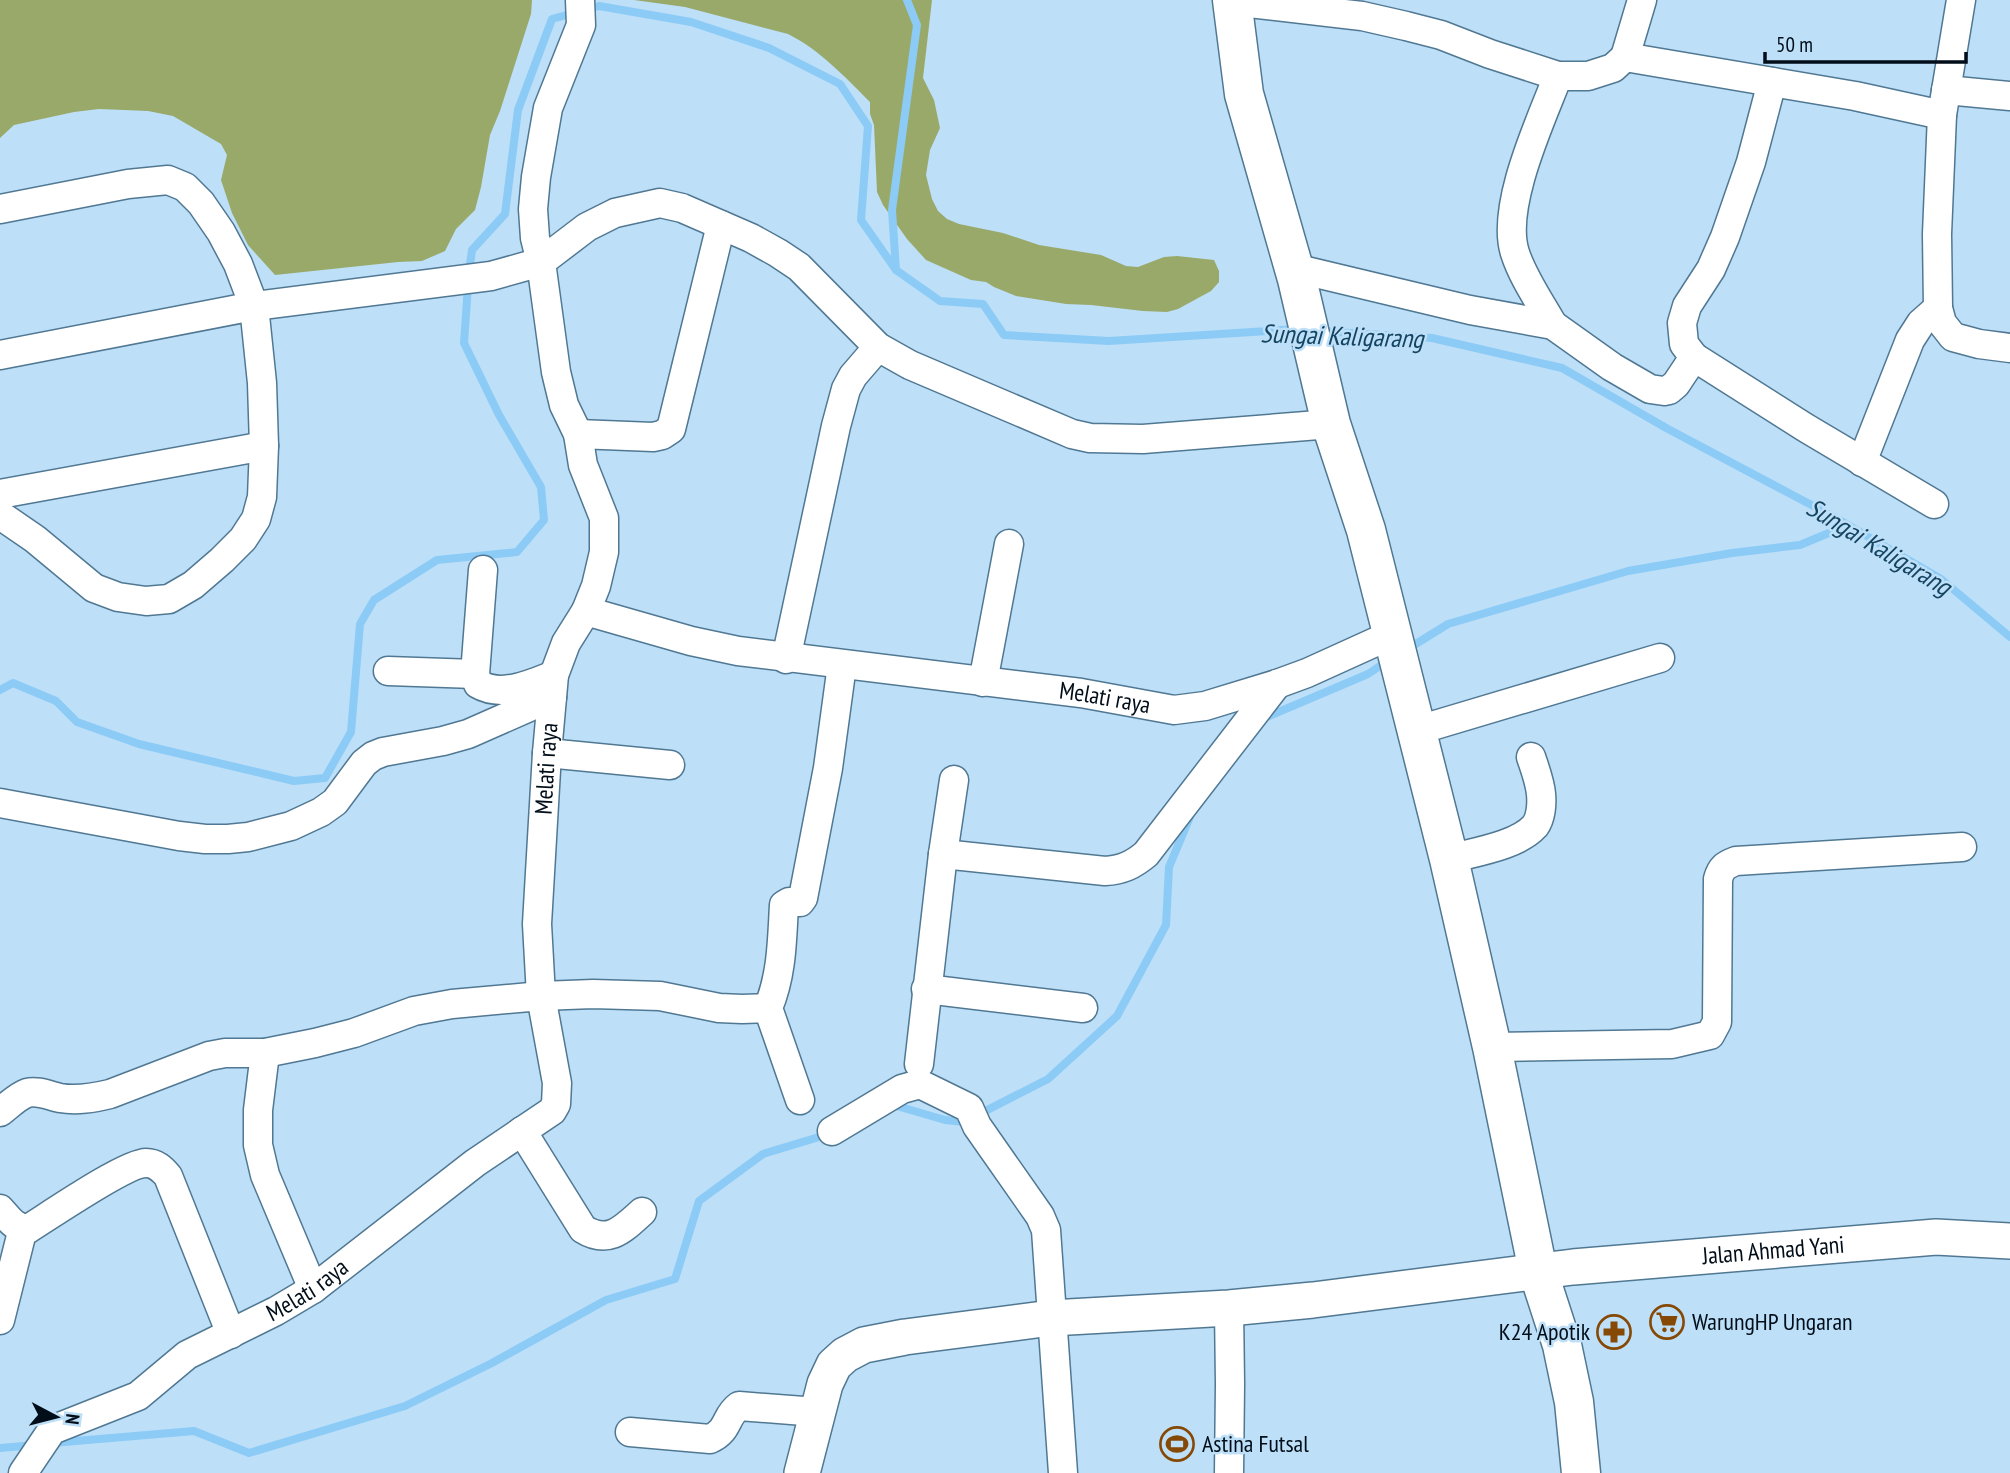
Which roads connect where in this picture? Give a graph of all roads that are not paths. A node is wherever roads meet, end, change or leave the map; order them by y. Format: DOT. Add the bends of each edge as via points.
graph roads {
  1 [pos="1642,0"];
  2 [pos="1961,0"];
  3 [pos="1232,1"];
  4 [pos="580,9"];
  5 [pos="1625,57"];
  6 [pos="1558,76"];
  7 [pos="1772,82"];
  8 [pos="2010,96"];
  9 [pos="1944,102"];
  10 [pos="0,209"];
  11 [pos="721,225"];
  12 [pos="541,262"];
  13 [pos="1296,274"];
  14 [pos="254,306"];
  15 [pos="1938,308"];
  16 [pos="1553,325"];
  17 [pos="878,347"];
  18 [pos="2010,348"];
  19 [pos="0,355"];
  20 [pos="1694,357"];
  21 [pos="1331,424"];
  22 [pos="578,434"];
  23 [pos="264,446"];
  24 [pos="1862,462"];
  25 [pos="1934,504"];
  26 [pos="2,512"];
  27 [pos="1009,544"];
  28 [pos="483,570"];
  29 [pos="586,611"];
  30 [pos="1396,649"];
  31 [pos="1660,658"];
  32 [pos="786,659"];
  33 [pos="842,665"];
  34 [pos="388,671"];
  35 [pos="475,674"];
  36 [pos="983,682"];
  37 [pos="1277,684"];
  38 [pos="553,686"];
  39 [pos="1415,731"];
  40 [pos="547,753"];
  41 [pos="1531,757"];
  42 [pos="670,765"];
  43 [pos="954,780"];
  44 [pos="0,803"];
  45 [pos="1962,847"];
  46 [pos="943,854"];
  47 [pos="1448,859"];
  48 [pos="926,989"];
  49 [pos="541,996"];
  50 [pos="768,1008"];
  51 [pos="1083,1008"];
  52 [pos="1492,1047"];
  53 [pos="264,1060"];
  54 [pos="919,1064"];
  55 [pos="800,1100"];
  56 [pos="0,1112"];
  57 [pos="522,1131"];
  58 [pos="832,1131"];
  59 [pos="0,1209"];
  60 [pos="642,1212"];
  61 [pos="23,1228"];
  62 [pos="2010,1241"];
  63 [pos="1538,1271"];
  64 [pos="313,1289"];
  65 [pos="1228,1308"];
  66 [pos="1051,1318"];
  67 [pos="0,1320"];
  68 [pos="231,1334"];
  69 [pos="817,1412"];
  70 [pos="630,1432"];
  71 [pos="38,1452"];
  72 [pos="802,1473"];
  73 [pos="1063,1473"];
  74 [pos="1229,1473"];
  75 [pos="1581,1473"];
  1 -- 5 [label="street"];
  2 -- 9 [label="street"];
  3 -- 6 [label="street" via="1362,16 1406,26"];
  3 -- 13 [label="main road" via="1244,94"];
  4 -- 12 [label="street" via="548,108 536,177 535,228"];
  5 -- 6 [label="street" via="1613,68 1588,76"];
  5 -- 7 [label="street"];
  6 -- 16 [label="street" via="1525,163 1512,226 1515,255"];
  7 -- 9 [label="street" via="1855,96"];
  7 -- 20 [label="street" via="1725,237 1682,323 1684,344"];
  8 -- 9 [label="street"];
  9 -- 15 [label="street"];
  10 -- 14 [label="street" via="168,180 186,187 221,232"];
  11 -- 12 [label="street" via="682,208 660,203 640,206 587,228"];
  11 -- 17 [label="street" via="799,267"];
  11 -- 22 [label="street" via="671,429 653,437"];
  12 -- 14 [label="street" via="491,276"];
  12 -- 22 [label="street" via="556,372"];
  13 -- 16 [label="street"];
  13 -- 21 [label="main road"];
  14 -- 19 [label="street"];
  14 -- 23 [label="street"];
  15 -- 18 [label="street" via="1953,337"];
  15 -- 24 [label="street" via="1910,340"];
  16 -- 20 [label="street" via="1612,367 1657,391 1676,384"];
  17 -- 21 [label="street" via="1038,420 1090,438 1143,439"];
  17 -- 32 [label="street" via="846,389"];
  20 -- 24 [label="street"];
  21 -- 30 [label="main road" via="1366,530"];
  22 -- 29 [label="street" via="583,465 600,503 606,534 601,569"];
  23 -- 26 [label="street"];
  23 -- 26 [label="street" via="262,497 256,519 222,560 169,598 146,601 94,589"];
  24 -- 25 [label="street"];
  27 -- 36 [label="street"];
  28 -- 35 [label="street"];
  29 -- 32 [label="street, Melati raya" via="691,641"];
  29 -- 38 [label="street, Melati raya" via="566,643"];
  30 -- 37 [label="street, Melati raya"];
  30 -- 39 [label="main road"];
  31 -- 39 [label="street"];
  32 -- 33 [label="street, Melati raya"];
  33 -- 36 [label="street, Melati raya"];
  33 -- 50 [label="street" via="803,898 784,905 779,970"];
  34 -- 35 [label="street"];
  35 -- 38 [label="street" via="480,686 506,690"];
  36 -- 37 [label="street, Melati raya" via="1174,710 1205,706"];
  37 -- 46 [label="street" via="1137,862 1105,871"];
  38 -- 40 [label="street, Melati raya"];
  38 -- 44 [label="street" via="468,734 373,756 321,812 291,826 248,837 179,836"];
  39 -- 47 [label="main road"];
  40 -- 42 [label="street"];
  40 -- 49 [label="street, Melati raya" via="537,924"];
  41 -- 47 [label="street" via="1541,793 1537,824 1509,842"];
  43 -- 46 [label="street"];
  45 -- 52 [label="street" via="1727,864 1718,879 1717,1022 1710,1035 1672,1044"];
  46 -- 48 [label="street"];
  47 -- 52 [label="main road"];
  48 -- 51 [label="street"];
  48 -- 54 [label="street"];
  49 -- 50 [label="street" via="660,996 719,1008"];
  49 -- 53 [label="street" via="414,1011"];
  49 -- 57 [label="street, Melati raya" via="558,1095 552,1111"];
  50 -- 55 [label="street"];
  52 -- 63 [label="main road"];
  53 -- 56 [label="street" via="225,1053 209,1056 95,1098 30,1092"];
  53 -- 64 [label="street" via="258,1145 265,1175"];
  57 -- 60 [label="street" via="583,1229 609,1236"];
  57 -- 64 [label="street, Melati raya"];
  58 -- 66 [label="street" via="902,1089 920,1084 973,1117 1041,1216 1046,1230"];
  59 -- 61 [label="street"];
  61 -- 67 [label="street"];
  61 -- 68 [label="street" via="125,1169 144,1163 161,1168"];
  62 -- 63 [label="street, Jalan Ahmad Yani" via="1937,1237"];
  63 -- 65 [label="street, Jalan Ahmad Yani"];
  63 -- 75 [label="main road" via="1562,1345 1574,1402"];
  64 -- 68 [label="street, Melati raya"];
  65 -- 66 [label="street, Jalan Ahmad Yani"];
  65 -- 74 [label="street"];
  66 -- 69 [label="street, Jalan Ahmad Yani" via="864,1345 834,1365"];
  66 -- 73 [label="street"];
  68 -- 71 [label="street, Melati raya" via="187,1355 138,1396"];
  69 -- 70 [label="street" via="739,1406 722,1432 710,1438"];
  69 -- 72 [label="street, Jalan Ahmad Yani"];
}
